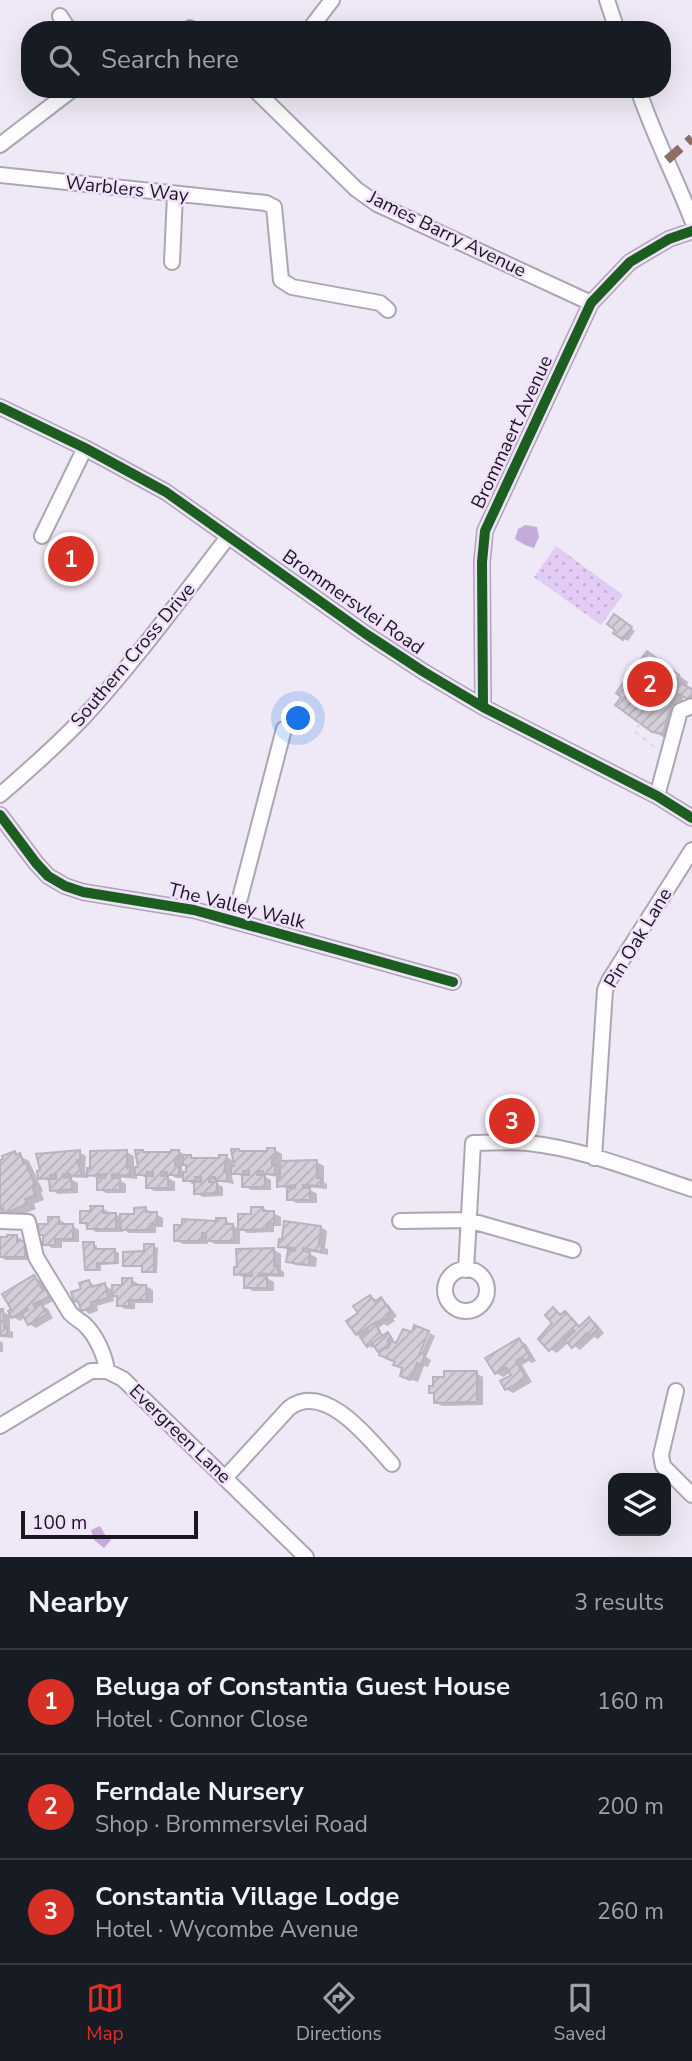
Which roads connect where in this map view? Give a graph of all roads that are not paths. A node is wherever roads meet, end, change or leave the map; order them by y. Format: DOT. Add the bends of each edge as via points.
graph roads {
  1 [pos="332,0"];
  2 [pos="607,0"];
  3 [pos="60,16"];
  4 [pos="63,21"];
  5 [pos="316,21"];
  6 [pos="614,21"];
  7 [pos="61,98"];
  8 [pos="265,98"];
  9 [pos="641,98"];
  10 [pos="0,145"];
  11 [pos="0,174"];
  12 [pos="175,195"];
  13 [pos="692,220"];
  14 [pos="692,231"];
  15 [pos="172,262"];
  16 [pos="591,303"];
  17 [pos="388,310"];
  18 [pos="0,407"];
  19 [pos="85,448"];
  20 [pos="42,536"];
  21 [pos="228,537"];
  22 [pos="692,706"];
  23 [pos="483,707"];
  24 [pos="284,729"];
  25 [pos="0,794"];
  26 [pos="657,796"];
  27 [pos="0,815"];
  28 [pos="692,818"];
  29 [pos="692,850"];
  30 [pos="234,921"];
  31 [pos="453,982"];
  32 [pos="594,1158"];
  33 [pos="692,1188"];
  34 [pos="468,1220"];
  35 [pos="0,1221"];
  36 [pos="400,1221"];
  37 [pos="573,1250"];
  38 [pos="466,1270"];
  39 [pos="107,1371"];
  40 [pos="676,1391"];
  41 [pos="0,1426"];
  42 [pos="392,1464"];
  43 [pos="225,1478"];
  44 [pos="692,1495"];
  45 [pos="306,1557"];
  1 -- 5 [label="street"];
  2 -- 6 [label="street"];
  3 -- 4 [label="street"];
  7 -- 10 [label="street"];
  8 -- 16 [label="street, James Barry Avenue" via="356,189 377,204"];
  9 -- 13 [label="street"];
  11 -- 12 [label="street, Warblers Way"];
  12 -- 15 [label="street"];
  12 -- 17 [label="street, Warblers Way" via="274,207 284,283 380,303"];
  14 -- 16 [label="street, Brommaert Avenue" via="630,262"];
  16 -- 23 [label="street, Brommaert Avenue" via="485,531"];
  18 -- 19 [label="street, Brommersvlei Road"];
  19 -- 20 [label="street"];
  19 -- 21 [label="street, Brommersvlei Road" via="166,492"];
  21 -- 23 [label="street, Brommersvlei Road" via="366,634"];
  21 -- 25 [label="street, Southern Cross Drive" via="129,665 81,719"];
  22 -- 26 [label="street" via="680,711"];
  23 -- 26 [label="street, Brommersvlei Road"];
  24 -- 30 [label="street"];
  26 -- 28 [label="street, Brommersvlei Road"];
  27 -- 30 [label="street, The Valley Walk" via="36,863 65,886"];
  29 -- 32 [label="street, Pin Oak Lane" via="605,990"];
  30 -- 31 [label="street, The Valley Walk"];
  32 -- 33 [label="street"];
  32 -- 34 [label="street" via="528,1143 473,1143"];
  34 -- 36 [label="street"];
  34 -- 37 [label="street"];
  34 -- 38 [label="street"];
  35 -- 39 [label="street" via="28,1222 36,1257 70,1313 103,1351"];
  39 -- 41 [label="street" via="91,1371"];
  39 -- 43 [label="street, Evergreen Lane" via="123,1380"];
  40 -- 44 [label="street" via="661,1455 663,1466"];
  42 -- 43 [label="street" via="349,1417 307,1401 289,1408"];
  43 -- 45 [label="street, Evergreen Lane"];
}
